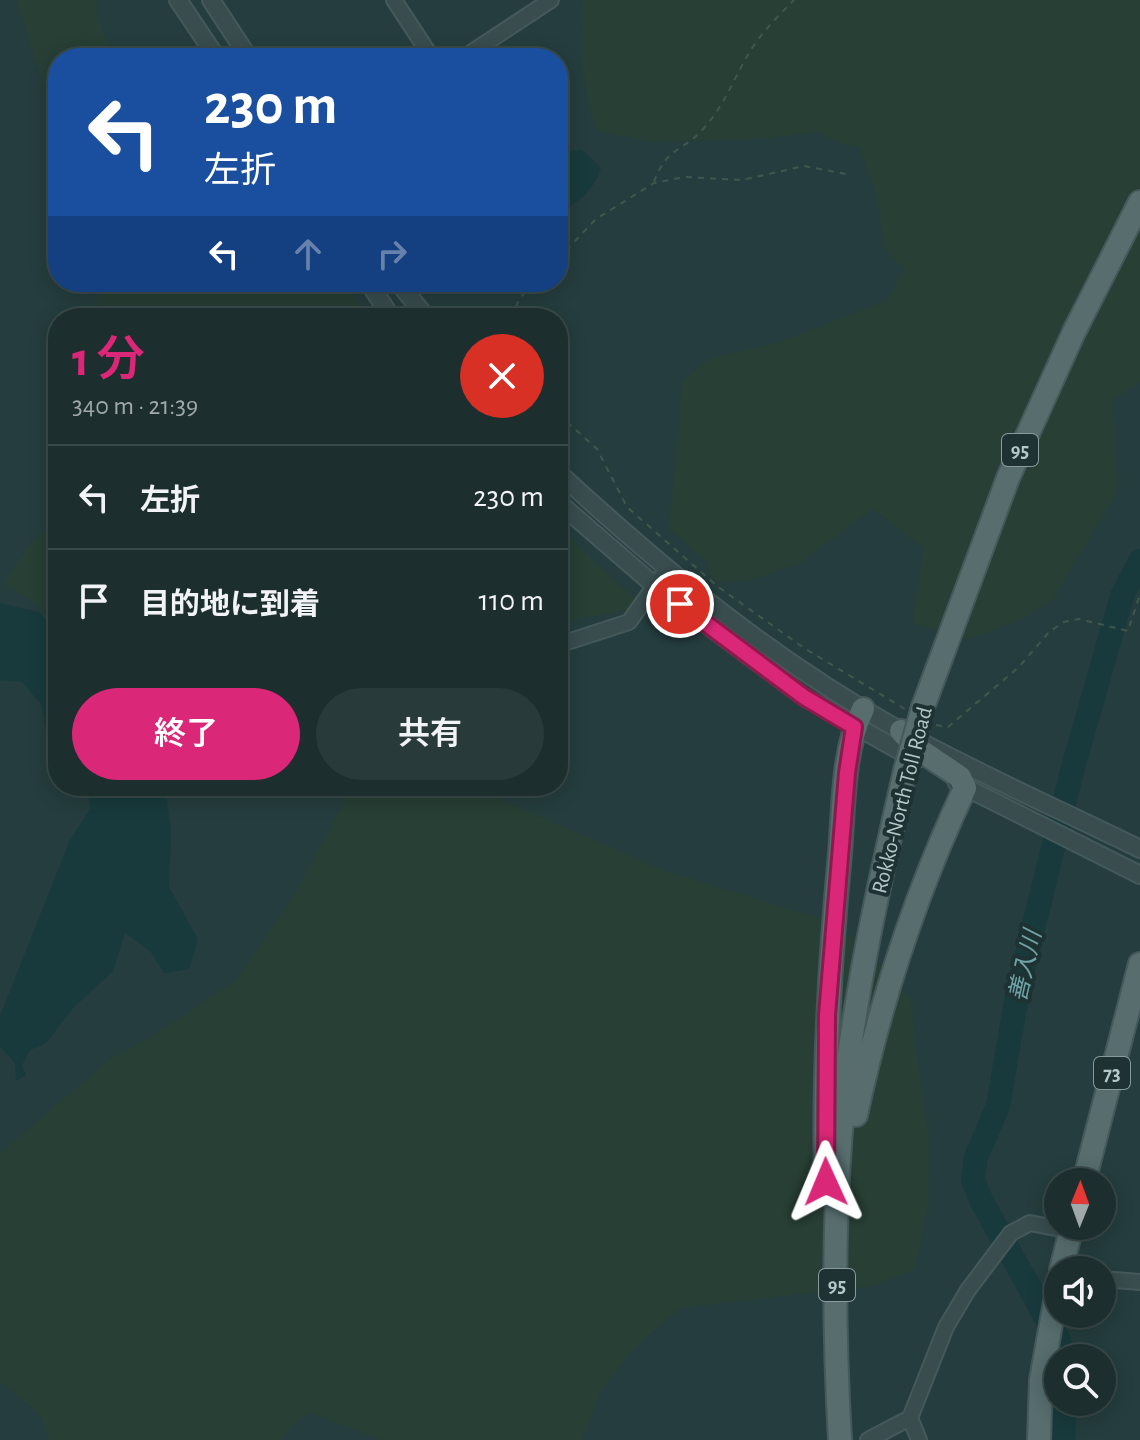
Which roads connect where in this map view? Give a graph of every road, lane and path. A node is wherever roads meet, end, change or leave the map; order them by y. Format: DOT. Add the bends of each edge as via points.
graph roads {
  1 [pos="178,0"];
  2 [pos="211,0"];
  3 [pos="394,0"];
  4 [pos="551,0"];
  5 [pos="794,0"];
  6 [pos="210,48"];
  7 [pos="242,48"];
  8 [pos="425,48"];
  9 [pos="478,48"];
  10 [pos="846,174"];
  11 [pos="654,183"];
  12 [pos="1140,202"];
  13 [pos="568,248"];
  14 [pos="406,292"];
  15 [pos="419,308"];
  16 [pos="568,423"];
  17 [pos="568,481"];
  18 [pos="568,511"];
  19 [pos="666,570"];
  20 [pos="655,586"];
  21 [pos="1140,594"];
  22 [pos="568,642"];
  23 [pos="859,718"];
  24 [pos="916,718"];
  25 [pos="965,788"];
  26 [pos="1140,849"];
  27 [pos="1140,875"];
  28 [pos="1140,964"];
  29 [pos="1088,1168"];
  30 [pos="837,1207"];
  31 [pos="1044,1225"];
  32 [pos="1116,1280"];
  33 [pos="1140,1282"];
  34 [pos="1049,1328"];
  35 [pos="836,1362"];
  36 [pos="910,1418"];
  37 [pos="840,1436"];
  38 [pos="868,1440"];
  39 [pos="919,1440"];
  40 [pos="1039,1440"];
  1 -- 6 [label="street"];
  2 -- 7 [label="street"];
  3 -- 8 [label="street"];
  4 -- 9 [label="street"];
  5 -- 11 [label="path" via="750,52 723,104 702,130 662,161"];
  10 -- 11 [label="path" via="804,166 742,180 685,177"];
  11 -- 13 [label="path" via="596,219"];
  12 -- 24 [label="main road, Rokko-North Toll Road / 95" via="1008,478"];
  14 -- 15 [label="street"];
  16 -- 24 [label="path" via="597,449 627,507 717,586"];
  17 -- 19 [label="street"];
  18 -- 20 [label="street"];
  19 -- 20 [label="street"];
  19 -- 23 [label="street"];
  20 -- 22 [label="street" via="629,622"];
  20 -- 23 [label="street" via="804,697"];
  21 -- 24 [label="path" via="1128,631 1089,620 1064,622 948,727"];
  23 -- 24 [label="street"];
  23 -- 25 [label="street"];
  23 -- 35 [label="main road, 95" via="847,773 827,1015 825,1153"];
  24 -- 25 [label="main road" via="917,748 960,777"];
  24 -- 26 [label="street" via="1044,802"];
  24 -- 30 [label="main road, Rokko-North Toll Road / 95, bridge" via="853,1023"];
  25 -- 27 [label="street"];
  25 -- 30 [label="main road, 95" via="879,1015"];
  28 -- 29 [label="main road, 73"];
  30 -- 35 [label="main road, Rokko-North Toll Road / 95"];
  31 -- 36 [label="street" via="1030,1223 1011,1233 968,1290 946,1327"];
  32 -- 33 [label="street"];
  34 -- 40 [label="main road"];
  35 -- 37 [label="main road, Rokko-North Toll Road / 95"];
  36 -- 38 [label="street"];
  36 -- 39 [label="street"];
}
